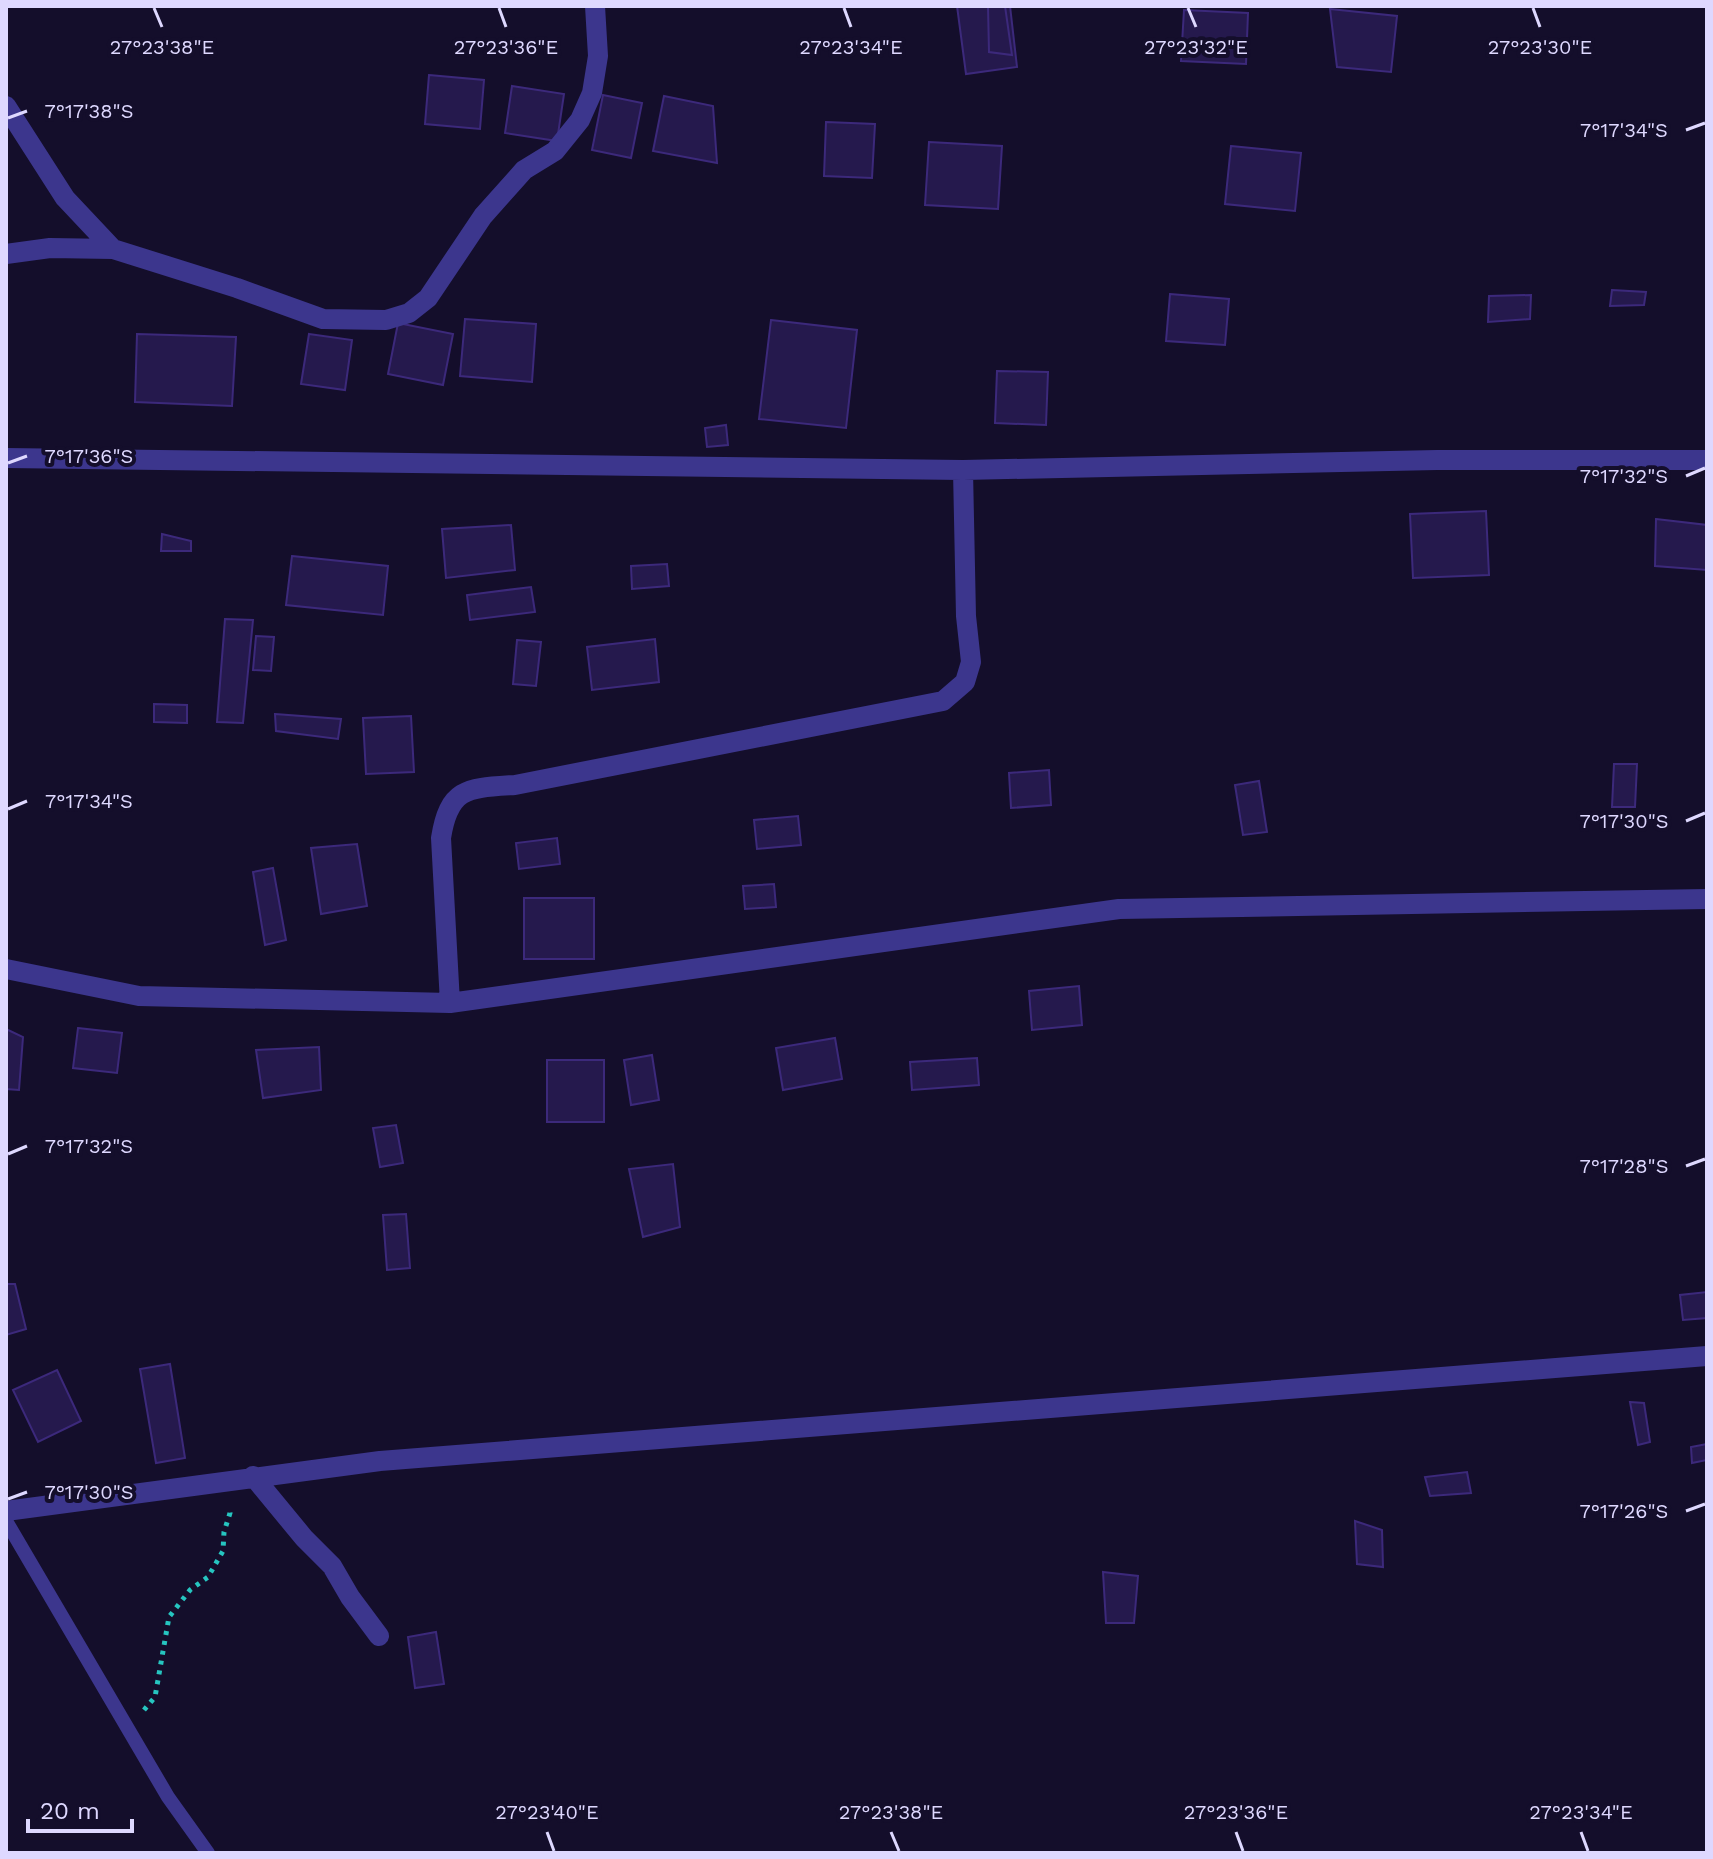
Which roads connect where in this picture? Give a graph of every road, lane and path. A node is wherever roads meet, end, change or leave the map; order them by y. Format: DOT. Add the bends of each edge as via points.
graph roads {
  1 [pos="595,6"];
  2 [pos="6,106"];
  3 [pos="113,249"];
  4 [pos="6,254"];
  5 [pos="6,458"];
  6 [pos="1707,460"];
  7 [pos="963,470"];
  8 [pos="1707,899"];
  9 [pos="6,969"];
  10 [pos="450,1003"];
  11 [pos="1707,1356"];
  12 [pos="253,1476"];
  13 [pos="224,1482"];
  14 [pos="6,1511"];
  15 [pos="6,1521"];
  16 [pos="379,1636"];
  17 [pos="128,1729"];
  18 [pos="208,1853"];
  1 -- 3 [label="street" via="598,56 592,93 580,120 555,151 524,170 483,216 428,298 409,313 386,320 323,319"];
  2 -- 3 [label="street" via="65,198"];
  3 -- 4 [label="street"];
  5 -- 7 [label="street"];
  6 -- 7 [label="street"];
  7 -- 10 [label="street" via="971,662 965,682 943,701 515,785 481,787 454,798 441,838"];
  8 -- 10 [label="street" via="1119,909"];
  9 -- 10 [label="street" via="139,996"];
  11 -- 12 [label="street" via="396,1459"];
  12 -- 13 [label="street"];
  12 -- 16 [label="street" via="332,1566"];
  13 -- 14 [label="street"];
  13 -- 17 [label="path" via="230,1513 223,1551 208,1577 169,1617 155,1697"];
  15 -- 17 [label="lane"];
  17 -- 18 [label="lane"];
}
